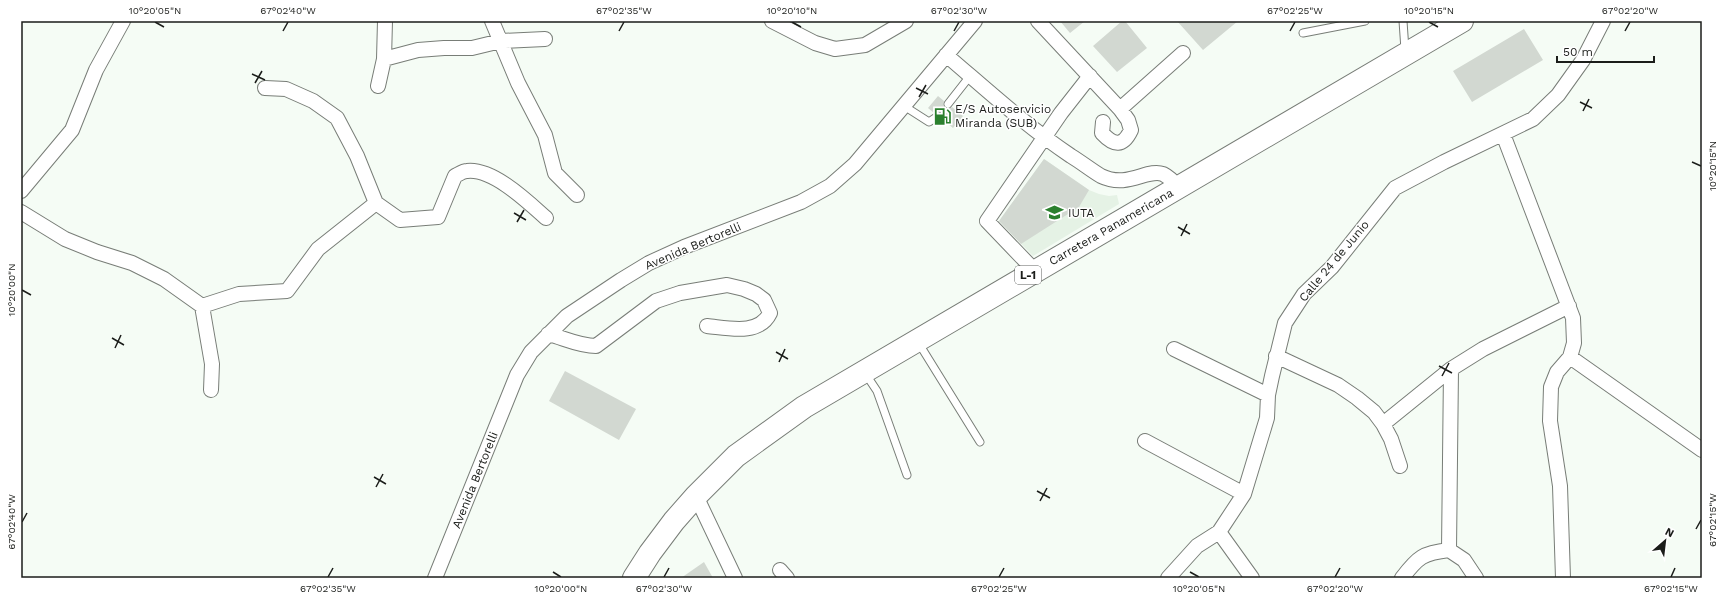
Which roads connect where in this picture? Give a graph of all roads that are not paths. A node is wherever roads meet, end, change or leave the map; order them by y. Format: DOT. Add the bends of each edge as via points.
graph roads {
  1 [pos="123,21"];
  2 [pos="385,21"];
  3 [pos="492,21"];
  4 [pos="906,21"];
  5 [pos="975,21"];
  6 [pos="1038,21"];
  7 [pos="1365,21"];
  8 [pos="1403,21"];
  9 [pos="1603,21"];
  10 [pos="777,23"];
  11 [pos="1453,23"];
  12 [pos="1304,33"];
  13 [pos="545,39"];
  14 [pos="501,40"];
  15 [pos="1183,53"];
  16 [pos="946,55"];
  17 [pos="1405,55"];
  18 [pos="384,59"];
  19 [pos="970,76"];
  20 [pos="1090,76"];
  21 [pos="378,86"];
  22 [pos="265,88"];
  23 [pos="948,104"];
  24 [pos="904,106"];
  25 [pos="1120,109"];
  26 [pos="938,116"];
  27 [pos="1103,122"];
  28 [pos="1503,134"];
  29 [pos="1044,138"];
  30 [pos="1179,188"];
  31 [pos="21,191"];
  32 [pos="577,195"];
  33 [pos="376,203"];
  34 [pos="21,212"];
  35 [pos="546,218"];
  36 [pos="1035,271"];
  37 [pos="202,306"];
  38 [pos="1569,306"];
  39 [pos="707,326"];
  40 [pos="548,334"];
  41 [pos="917,340"];
  42 [pos="1174,349"];
  43 [pos="1276,356"];
  44 [pos="1570,357"];
  45 [pos="1451,369"];
  46 [pos="864,371"];
  47 [pos="211,390"];
  48 [pos="1268,395"];
  49 [pos="1382,424"];
  50 [pos="1145,441"];
  51 [pos="980,442"];
  52 [pos="1702,450"];
  53 [pos="1400,466"];
  54 [pos="907,476"];
  55 [pos="1244,494"];
  56 [pos="696,496"];
  57 [pos="1219,532"];
  58 [pos="1449,550"];
  59 [pos="435,578"];
  60 [pos="634,578"];
  61 [pos="735,578"];
  62 [pos="1168,578"];
  63 [pos="1252,578"];
  64 [pos="1402,578"];
  65 [pos="1476,578"];
  66 [pos="1563,578"];
  1 -- 31 [label="street" via="96,70 72,130"];
  2 -- 18 [label="street"];
  3 -- 14 [label="street"];
  4 -- 10 [label="street" via="865,45 835,49 815,43"];
  5 -- 16 [label="street, Avenida Bertorelli"];
  6 -- 20 [label="street"];
  7 -- 12 [label="lane"];
  8 -- 17 [label="lane"];
  9 -- 28 [label="street, Calle 24 de Junio" via="1583,60 1558,95 1533,119"];
  11 -- 17 [label="main road, Carretera Panamericana / L-1"];
  13 -- 14 [label="street"];
  14 -- 18 [label="street" via="472,48 418,50"];
  14 -- 32 [label="street" via="518,83 545,135 555,173"];
  15 -- 25 [label="street"];
  16 -- 19 [label="street"];
  16 -- 24 [label="street, Avenida Bertorelli"];
  17 -- 30 [label="main road, Carretera Panamericana / L-1"];
  18 -- 21 [label="street"];
  19 -- 23 [label="lane"];
  19 -- 29 [label="street"];
  20 -- 25 [label="street"];
  20 -- 29 [label="street"];
  22 -- 33 [label="street" via="286,89 313,101 337,118 357,156"];
  24 -- 26 [label="lane" via="929,122"];
  24 -- 40 [label="street, Avenida Bertorelli" via="855,164 830,186 800,202 649,264 567,316"];
  25 -- 27 [label="street" via="1131,130 1126,140 1119,143 1109,141 1102,133"];
  28 -- 38 [label="street"];
  28 -- 43 [label="street, Calle 24 de Junio" via="1396,188 1332,267 1304,294 1285,323"];
  29 -- 30 [label="street" via="1100,175 1114,181 1161,174 1172,180"];
  29 -- 36 [label="street" via="988,221"];
  30 -- 36 [label="main road, Carretera Panamericana / L-1"];
  33 -- 35 [label="street" via="400,220 438,216 455,176 466,171 483,173 511,187"];
  33 -- 37 [label="street" via="318,249 287,291 239,294"];
  34 -- 37 [label="street" via="65,239 132,263 164,279"];
  36 -- 41 [label="main road, Carretera Panamericana / L-1"];
  37 -- 47 [label="street" via="212,364"];
  38 -- 44 [label="street" via="1573,318 1574,343"];
  38 -- 45 [label="street" via="1483,349"];
  39 -- 40 [label="street" via="743,329 755,327 762,324 770,313 764,300 756,294 727,285 680,293 656,301 596,346 585,346"];
  40 -- 59 [label="street, Avenida Bertorelli" via="531,352 517,375"];
  41 -- 46 [label="main road, Carretera Panamericana / L-1"];
  41 -- 51 [label="lane"];
  42 -- 48 [label="street"];
  43 -- 48 [label="street, Calle 24 de Junio"];
  43 -- 49 [label="street" via="1338,385 1374,412"];
  44 -- 52 [label="street"];
  44 -- 66 [label="street" via="1557,372 1551,387 1550,421 1560,486"];
  45 -- 49 [label="street"];
  45 -- 58 [label="street"];
  46 -- 54 [label="lane" via="877,390"];
  46 -- 56 [label="main road, Carretera Panamericana / L-1" via="804,407 736,456"];
  48 -- 55 [label="street, Calle 24 de Junio" via="1267,418"];
  49 -- 53 [label="street" via="1391,439"];
  50 -- 55 [label="street"];
  55 -- 57 [label="street, Calle 24 de Junio"];
  56 -- 60 [label="main road, Carretera Panamericana / L-1" via="674,521"];
  56 -- 61 [label="street"];
  57 -- 62 [label="street, Calle 24 de Junio" via="1197,546"];
  57 -- 63 [label="street"];
  58 -- 64 [label="street" via="1429,553 1413,564"];
  58 -- 65 [label="street" via="1464,560"];
}
